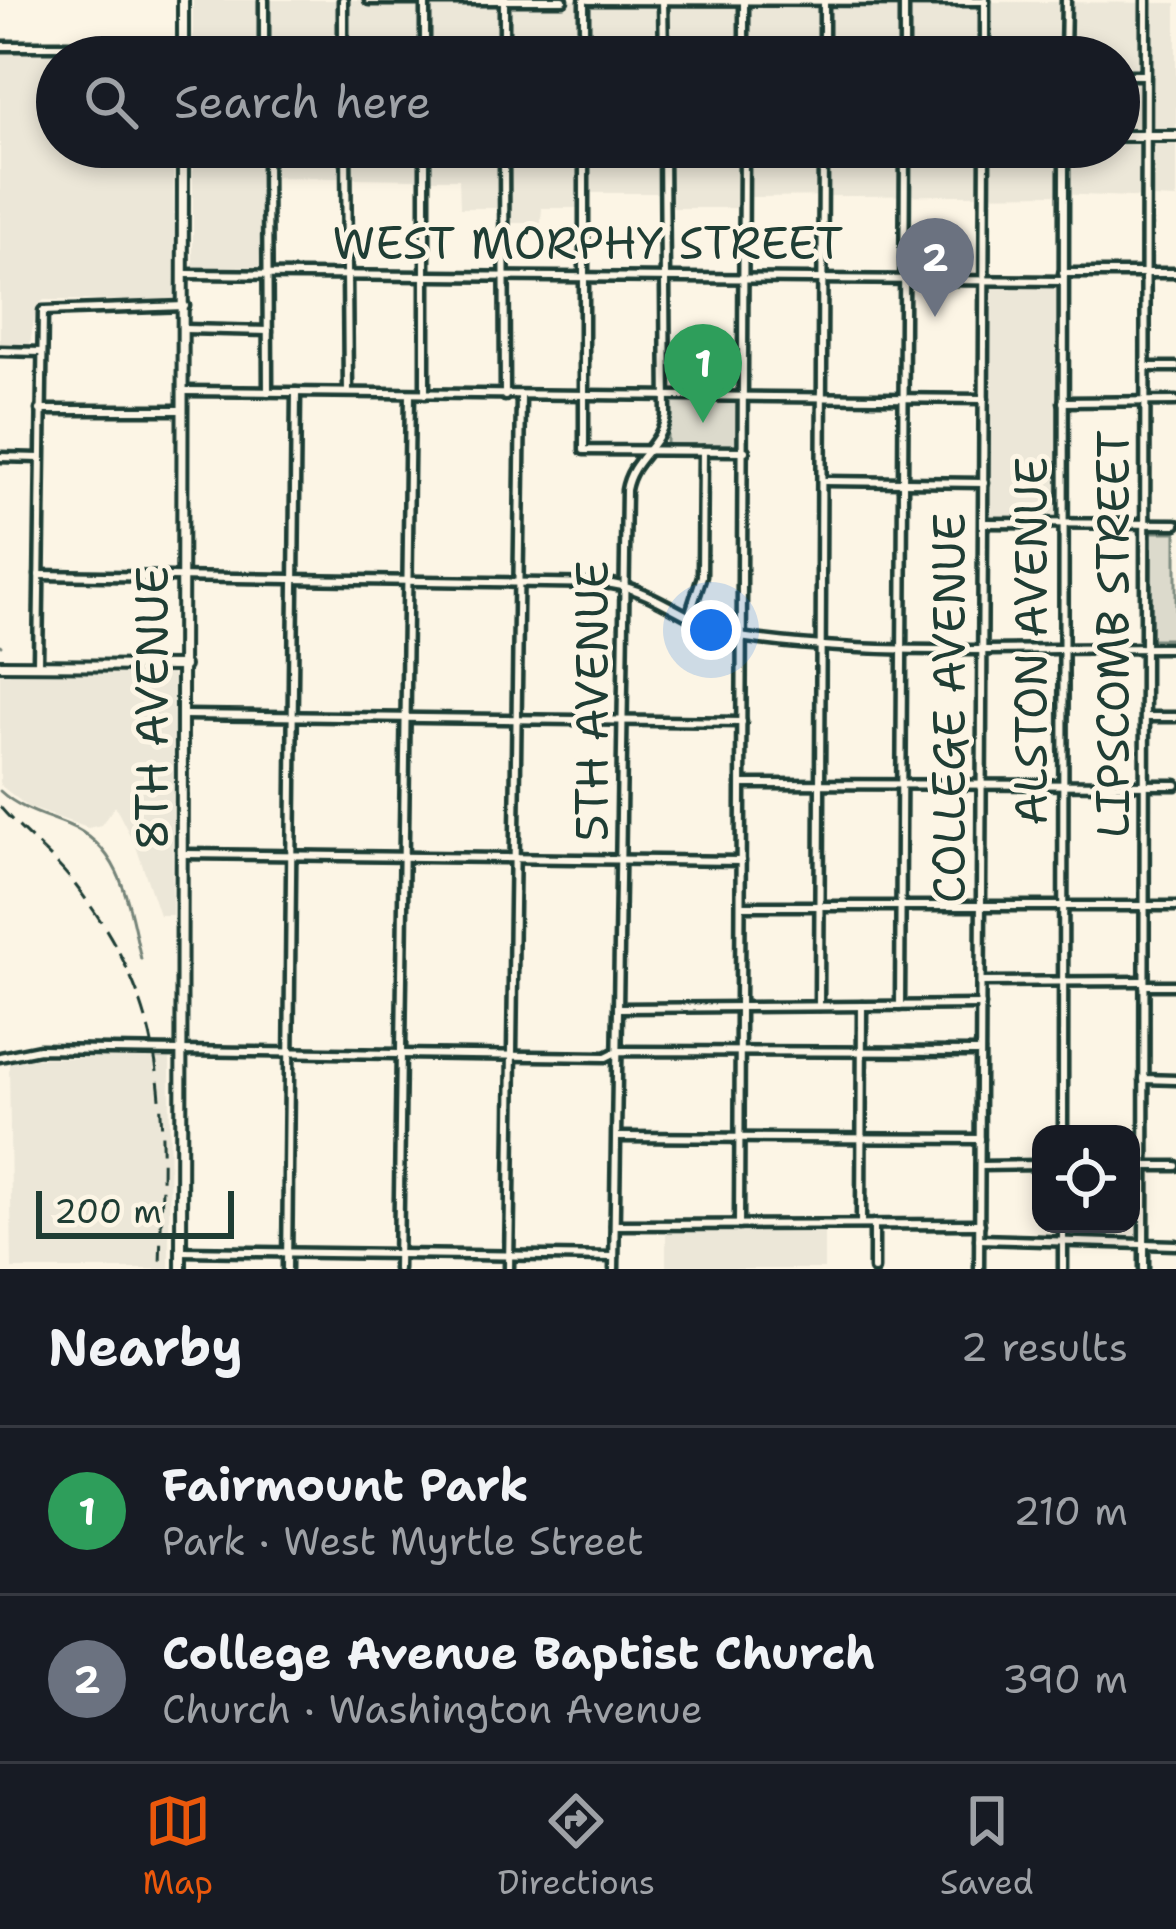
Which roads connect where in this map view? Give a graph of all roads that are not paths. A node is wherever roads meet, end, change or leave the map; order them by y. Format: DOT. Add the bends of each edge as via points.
graph roads {
  1 [pos="183,0"];
  2 [pos="264,0"];
  3 [pos="343,0"];
  4 [pos="369,0"];
  5 [pos="425,0"];
  6 [pos="504,0"];
  7 [pos="563,0"];
  8 [pos="586,0"];
  9 [pos="664,0"];
  10 [pos="744,0"];
  11 [pos="824,0"];
  12 [pos="1066,0"];
  13 [pos="1146,0"];
  14 [pos="904,1"];
  15 [pos="985,1"];
  16 [pos="183,36"];
  17 [pos="264,36"];
  18 [pos="343,36"];
  19 [pos="425,36"];
  20 [pos="504,36"];
  21 [pos="585,36"];
  22 [pos="664,36"];
  23 [pos="744,36"];
  24 [pos="824,36"];
  25 [pos="904,36"];
  26 [pos="985,36"];
  27 [pos="1065,36"];
  28 [pos="0,46"];
  29 [pos="36,46"];
  30 [pos="1140,75"];
  31 [pos="1145,75"];
  32 [pos="1140,136"];
  33 [pos="1146,136"];
  34 [pos="1176,136"];
  35 [pos="183,168"];
  36 [pos="267,168"];
  37 [pos="346,168"];
  38 [pos="425,168"];
  39 [pos="504,168"];
  40 [pos="584,168"];
  41 [pos="664,168"];
  42 [pos="744,168"];
  43 [pos="824,168"];
  44 [pos="905,168"];
  45 [pos="985,168"];
  46 [pos="1064,168"];
  47 [pos="1147,272"];
  48 [pos="1176,273"];
  49 [pos="184,274"];
  50 [pos="267,274"];
  51 [pos="346,275"];
  52 [pos="425,275"];
  53 [pos="504,275"];
  54 [pos="584,275"];
  55 [pos="665,276"];
  56 [pos="744,276"];
  57 [pos="825,276"];
  58 [pos="1063,277"];
  59 [pos="905,279"];
  60 [pos="984,282"];
  61 [pos="185,306"];
  62 [pos="185,329"];
  63 [pos="268,331"];
  64 [pos="0,351"];
  65 [pos="41,352"];
  66 [pos="1147,367"];
  67 [pos="1176,367"];
  68 [pos="185,391"];
  69 [pos="268,392"];
  70 [pos="296,392"];
  71 [pos="348,392"];
  72 [pos="410,394"];
  73 [pos="424,394"];
  74 [pos="665,395"];
  75 [pos="505,396"];
  76 [pos="521,396"];
  77 [pos="584,396"];
  78 [pos="745,396"];
  79 [pos="826,397"];
  80 [pos="904,398"];
  81 [pos="984,399"];
  82 [pos="1147,401"];
  83 [pos="1176,401"];
  84 [pos="1063,402"];
  85 [pos="40,410"];
  86 [pos="185,410"];
  87 [pos="653,451"];
  88 [pos="703,451"];
  89 [pos="745,452"];
  90 [pos="0,457"];
  91 [pos="40,458"];
  92 [pos="825,481"];
  93 [pos="904,483"];
  94 [pos="984,483"];
  95 [pos="984,524"];
  96 [pos="1063,524"];
  97 [pos="1147,524"];
  98 [pos="1176,524"];
  99 [pos="39,575"];
  100 [pos="186,576"];
  101 [pos="295,578"];
  102 [pos="406,579"];
  103 [pos="518,581"];
  104 [pos="626,586"];
  105 [pos="690,614"];
  106 [pos="743,638"];
  107 [pos="824,646"];
  108 [pos="904,647"];
  109 [pos="982,647"];
  110 [pos="1066,647"];
  111 [pos="1147,647"];
  112 [pos="1176,647"];
  113 [pos="38,663"];
  114 [pos="0,665"];
  115 [pos="186,666"];
  116 [pos="185,716"];
  117 [pos="294,717"];
  118 [pos="1147,717"];
  119 [pos="1176,717"];
  120 [pos="404,718"];
  121 [pos="516,719"];
  122 [pos="623,721"];
  123 [pos="742,722"];
  124 [pos="742,784"];
  125 [pos="822,784"];
  126 [pos="902,784"];
  127 [pos="1146,784"];
  128 [pos="980,785"];
  129 [pos="1066,785"];
  130 [pos="1176,785"];
  131 [pos="184,854"];
  132 [pos="292,855"];
  133 [pos="402,857"];
  134 [pos="514,858"];
  135 [pos="623,859"];
  136 [pos="741,861"];
  137 [pos="741,906"];
  138 [pos="821,906"];
  139 [pos="901,906"];
  140 [pos="981,906"];
  141 [pos="1144,906"];
  142 [pos="1176,906"];
  143 [pos="1064,907"];
  144 [pos="981,982"];
  145 [pos="1064,982"];
  146 [pos="1144,983"];
  147 [pos="1176,985"];
  148 [pos="981,1005"];
  149 [pos="819,1006"];
  150 [pos="862,1006"];
  151 [pos="900,1006"];
  152 [pos="740,1007"];
  153 [pos="620,1008"];
  154 [pos="618,1051"];
  155 [pos="740,1052"];
  156 [pos="861,1052"];
  157 [pos="980,1052"];
  158 [pos="181,1054"];
  159 [pos="290,1054"];
  160 [pos="400,1055"];
  161 [pos="512,1056"];
  162 [pos="0,1057"];
  163 [pos="1144,1079"];
  164 [pos="1176,1079"];
  165 [pos="1063,1125"];
  166 [pos="616,1137"];
  167 [pos="739,1138"];
  168 [pos="861,1138"];
  169 [pos="980,1139"];
  170 [pos="1032,1165"];
  171 [pos="980,1166"];
  172 [pos="1140,1166"];
  173 [pos="1144,1166"];
  174 [pos="1176,1166"];
  175 [pos="861,1224"];
  176 [pos="874,1224"];
  177 [pos="980,1224"];
  178 [pos="615,1225"];
  179 [pos="739,1225"];
  180 [pos="1063,1233"];
  181 [pos="980,1239"];
  182 [pos="1063,1240"];
  183 [pos="1144,1240"];
  184 [pos="1176,1245"];
  185 [pos="182,1251"];
  186 [pos="287,1253"];
  187 [pos="399,1254"];
  188 [pos="510,1256"];
  189 [pos="614,1257"];
  190 [pos="181,1269"];
  191 [pos="287,1269"];
  192 [pos="398,1269"];
  193 [pos="509,1269"];
  194 [pos="614,1269"];
  195 [pos="874,1269"];
  196 [pos="979,1269"];
  197 [pos="1063,1269"];
  198 [pos="1144,1269"];
  1 -- 16 [label="main road"];
  2 -- 17 [label="street"];
  3 -- 18 [label="street"];
  4 -- 5 [label="street"];
  5 -- 6 [label="street"];
  5 -- 19 [label="street"];
  6 -- 7 [label="street"];
  6 -- 20 [label="street"];
  8 -- 9 [label="street"];
  8 -- 21 [label="street"];
  9 -- 10 [label="street"];
  9 -- 22 [label="street"];
  10 -- 11 [label="street"];
  10 -- 23 [label="street"];
  11 -- 14 [label="street"];
  11 -- 24 [label="street"];
  12 -- 27 [label="street"];
  13 -- 31 [label="street, LIPSCOMB STREET"];
  14 -- 15 [label="street"];
  14 -- 25 [label="street"];
  15 -- 26 [label="street"];
  28 -- 29 [label="street"];
  30 -- 31 [label="street"];
  31 -- 33 [label="street, LIPSCOMB STREET"];
  32 -- 33 [label="main road"];
  33 -- 34 [label="main road"];
  33 -- 47 [label="street, LIPSCOMB STREET"];
  35 -- 49 [label="main road, 8TH AVENUE"];
  36 -- 50 [label="street"];
  37 -- 51 [label="street"];
  38 -- 52 [label="street"];
  39 -- 53 [label="street"];
  40 -- 54 [label="street"];
  41 -- 55 [label="street, 5TH AVENUE"];
  42 -- 56 [label="street"];
  43 -- 57 [label="street"];
  44 -- 59 [label="street"];
  45 -- 60 [label="street, COLLEGE AVENUE"];
  46 -- 58 [label="street, ALSTON AVENUE"];
  47 -- 48 [label="street, WEST MORPHY STREET"];
  47 -- 58 [label="street, WEST MORPHY STREET"];
  47 -- 66 [label="street, LIPSCOMB STREET"];
  49 -- 50 [label="street, WEST MORPHY STREET"];
  49 -- 61 [label="main road, 8TH AVENUE"];
  50 -- 51 [label="street, WEST MORPHY STREET"];
  50 -- 63 [label="street"];
  51 -- 52 [label="street, WEST MORPHY STREET"];
  51 -- 71 [label="street"];
  52 -- 53 [label="street, WEST MORPHY STREET"];
  52 -- 73 [label="street"];
  53 -- 54 [label="street, WEST MORPHY STREET"];
  53 -- 75 [label="street"];
  54 -- 55 [label="street, WEST MORPHY STREET"];
  54 -- 77 [label="street"];
  55 -- 56 [label="street, WEST MORPHY STREET"];
  55 -- 74 [label="street, 5TH AVENUE"];
  56 -- 57 [label="street, WEST MORPHY STREET"];
  56 -- 78 [label="street"];
  57 -- 59 [label="street, WEST MORPHY STREET"];
  57 -- 79 [label="street"];
  58 -- 60 [label="street, WEST MORPHY STREET"];
  58 -- 84 [label="street, ALSTON AVENUE"];
  59 -- 60 [label="street, WEST MORPHY STREET"];
  59 -- 80 [label="street"];
  60 -- 81 [label="street, COLLEGE AVENUE"];
  61 -- 62 [label="main road, 8TH AVENUE"];
  61 -- 65 [label="street" via="45,308"];
  62 -- 63 [label="street"];
  62 -- 68 [label="main road, 8TH AVENUE"];
  63 -- 69 [label="street"];
  64 -- 65 [label="street"];
  65 -- 85 [label="street"];
  66 -- 67 [label="street"];
  66 -- 82 [label="street, LIPSCOMB STREET"];
  68 -- 69 [label="street"];
  68 -- 86 [label="main road, 8TH AVENUE"];
  69 -- 70 [label="street"];
  70 -- 71 [label="street"];
  70 -- 101 [label="street"];
  71 -- 72 [label="street"];
  72 -- 73 [label="street"];
  72 -- 102 [label="street"];
  73 -- 75 [label="street"];
  74 -- 77 [label="street"];
  74 -- 78 [label="street"];
  74 -- 87 [label="street, 5TH AVENUE"];
  75 -- 76 [label="street"];
  76 -- 77 [label="street"];
  76 -- 103 [label="street"];
  77 -- 87 [label="street" via="584,450"];
  78 -- 79 [label="street"];
  78 -- 89 [label="street"];
  79 -- 80 [label="street"];
  79 -- 92 [label="street"];
  80 -- 81 [label="street"];
  80 -- 93 [label="street"];
  81 -- 94 [label="street, COLLEGE AVENUE"];
  82 -- 83 [label="street"];
  82 -- 84 [label="street"];
  82 -- 97 [label="street, LIPSCOMB STREET"];
  84 -- 96 [label="street, ALSTON AVENUE"];
  85 -- 86 [label="street"];
  85 -- 91 [label="street"];
  86 -- 100 [label="main road, 8TH AVENUE"];
  87 -- 88 [label="street"];
  87 -- 104 [label="street, 5TH AVENUE" via="628,475"];
  88 -- 89 [label="street"];
  88 -- 105 [label="street" via="702,576"];
  89 -- 106 [label="street"];
  90 -- 91 [label="street"];
  91 -- 99 [label="street"];
  92 -- 93 [label="street"];
  92 -- 107 [label="street"];
  93 -- 94 [label="street"];
  93 -- 108 [label="street"];
  94 -- 95 [label="street, COLLEGE AVENUE"];
  95 -- 96 [label="street"];
  95 -- 109 [label="street, COLLEGE AVENUE"];
  96 -- 97 [label="street"];
  96 -- 110 [label="street, ALSTON AVENUE"];
  97 -- 98 [label="street"];
  97 -- 111 [label="street, LIPSCOMB STREET"];
  99 -- 100 [label="street"];
  99 -- 113 [label="street"];
  100 -- 101 [label="street"];
  100 -- 115 [label="main road, 8TH AVENUE"];
  101 -- 102 [label="street"];
  101 -- 117 [label="street"];
  102 -- 103 [label="street"];
  102 -- 120 [label="street"];
  103 -- 104 [label="street"];
  103 -- 121 [label="street"];
  104 -- 105 [label="street"];
  104 -- 122 [label="street, 5TH AVENUE"];
  105 -- 106 [label="street"];
  106 -- 107 [label="street"];
  106 -- 123 [label="street"];
  107 -- 108 [label="street"];
  107 -- 125 [label="street"];
  108 -- 109 [label="street"];
  108 -- 126 [label="street"];
  109 -- 110 [label="street"];
  109 -- 128 [label="street, COLLEGE AVENUE"];
  110 -- 111 [label="street"];
  110 -- 129 [label="street, ALSTON AVENUE"];
  111 -- 112 [label="street"];
  111 -- 118 [label="street, LIPSCOMB STREET"];
  113 -- 114 [label="main road"];
  113 -- 115 [label="main road"];
  115 -- 116 [label="main road, 8TH AVENUE"];
  116 -- 117 [label="street"];
  116 -- 131 [label="main road, 8TH AVENUE"];
  117 -- 120 [label="street"];
  117 -- 132 [label="street"];
  118 -- 119 [label="street"];
  118 -- 127 [label="street, LIPSCOMB STREET"];
  120 -- 121 [label="street"];
  120 -- 133 [label="street"];
  121 -- 122 [label="street"];
  121 -- 134 [label="street"];
  122 -- 123 [label="street"];
  122 -- 135 [label="street, 5TH AVENUE"];
  123 -- 124 [label="street"];
  124 -- 125 [label="street"];
  124 -- 136 [label="street"];
  125 -- 126 [label="street"];
  125 -- 138 [label="street"];
  126 -- 128 [label="street"];
  126 -- 139 [label="street"];
  127 -- 129 [label="street"];
  127 -- 130 [label="street"];
  127 -- 141 [label="street, LIPSCOMB STREET"];
  128 -- 129 [label="street"];
  128 -- 140 [label="street, COLLEGE AVENUE"];
  129 -- 143 [label="street, ALSTON AVENUE"];
  131 -- 132 [label="street"];
  131 -- 158 [label="main road, 8TH AVENUE"];
  132 -- 133 [label="street"];
  132 -- 159 [label="street"];
  133 -- 134 [label="street"];
  133 -- 160 [label="street"];
  134 -- 135 [label="street"];
  134 -- 161 [label="street"];
  135 -- 136 [label="street"];
  135 -- 153 [label="street, 5TH AVENUE"];
  136 -- 137 [label="street"];
  137 -- 138 [label="street"];
  137 -- 152 [label="street"];
  138 -- 139 [label="street"];
  138 -- 149 [label="street"];
  139 -- 140 [label="street"];
  139 -- 151 [label="street"];
  140 -- 143 [label="street"];
  140 -- 144 [label="street, COLLEGE AVENUE"];
  141 -- 142 [label="street"];
  141 -- 143 [label="street"];
  141 -- 146 [label="street, LIPSCOMB STREET"];
  143 -- 145 [label="street, ALSTON AVENUE"];
  144 -- 145 [label="street"];
  144 -- 148 [label="street, COLLEGE AVENUE"];
  145 -- 146 [label="street"];
  145 -- 165 [label="street, ALSTON AVENUE"];
  146 -- 147 [label="street"];
  146 -- 163 [label="street, LIPSCOMB STREET"];
  148 -- 151 [label="street"];
  148 -- 157 [label="street, COLLEGE AVENUE"];
  149 -- 150 [label="street"];
  149 -- 152 [label="street"];
  150 -- 151 [label="street"];
  150 -- 156 [label="street"];
  152 -- 153 [label="street"];
  152 -- 155 [label="street"];
  153 -- 154 [label="street, 5TH AVENUE"];
  154 -- 155 [label="street"];
  154 -- 161 [label="street"];
  154 -- 166 [label="street, 5TH AVENUE"];
  155 -- 156 [label="street"];
  155 -- 167 [label="street"];
  156 -- 157 [label="street"];
  156 -- 168 [label="street"];
  157 -- 169 [label="street, COLLEGE AVENUE"];
  158 -- 159 [label="street"];
  158 -- 162 [label="street" via="39,1049"];
  158 -- 185 [label="main road, 8TH AVENUE"];
  159 -- 160 [label="street"];
  159 -- 186 [label="street"];
  160 -- 161 [label="street"];
  160 -- 187 [label="street"];
  161 -- 188 [label="street"];
  163 -- 164 [label="street"];
  163 -- 173 [label="street, LIPSCOMB STREET"];
  166 -- 167 [label="street"];
  166 -- 178 [label="street, 5TH AVENUE"];
  167 -- 168 [label="street"];
  167 -- 179 [label="street"];
  168 -- 169 [label="street"];
  168 -- 175 [label="street"];
  169 -- 171 [label="street, COLLEGE AVENUE"];
  170 -- 171 [label="street"];
  171 -- 177 [label="street, COLLEGE AVENUE"];
  172 -- 173 [label="street"];
  173 -- 174 [label="street"];
  173 -- 183 [label="street, LIPSCOMB STREET"];
  175 -- 176 [label="street"];
  175 -- 179 [label="street"];
  176 -- 177 [label="street"];
  176 -- 195 [label="street"];
  177 -- 181 [label="street, COLLEGE AVENUE"];
  178 -- 179 [label="street"];
  178 -- 189 [label="street, 5TH AVENUE"];
  180 -- 182 [label="street"];
  181 -- 182 [label="street"];
  181 -- 196 [label="street, COLLEGE AVENUE"];
  182 -- 183 [label="street"];
  182 -- 197 [label="street"];
  183 -- 184 [label="street"];
  183 -- 198 [label="street, LIPSCOMB STREET"];
  185 -- 186 [label="street"];
  185 -- 190 [label="main road, 8TH AVENUE"];
  186 -- 187 [label="street"];
  186 -- 191 [label="street"];
  187 -- 188 [label="street"];
  187 -- 192 [label="street"];
  188 -- 189 [label="street"];
  188 -- 193 [label="street"];
  189 -- 194 [label="street, 5TH AVENUE"];
}
